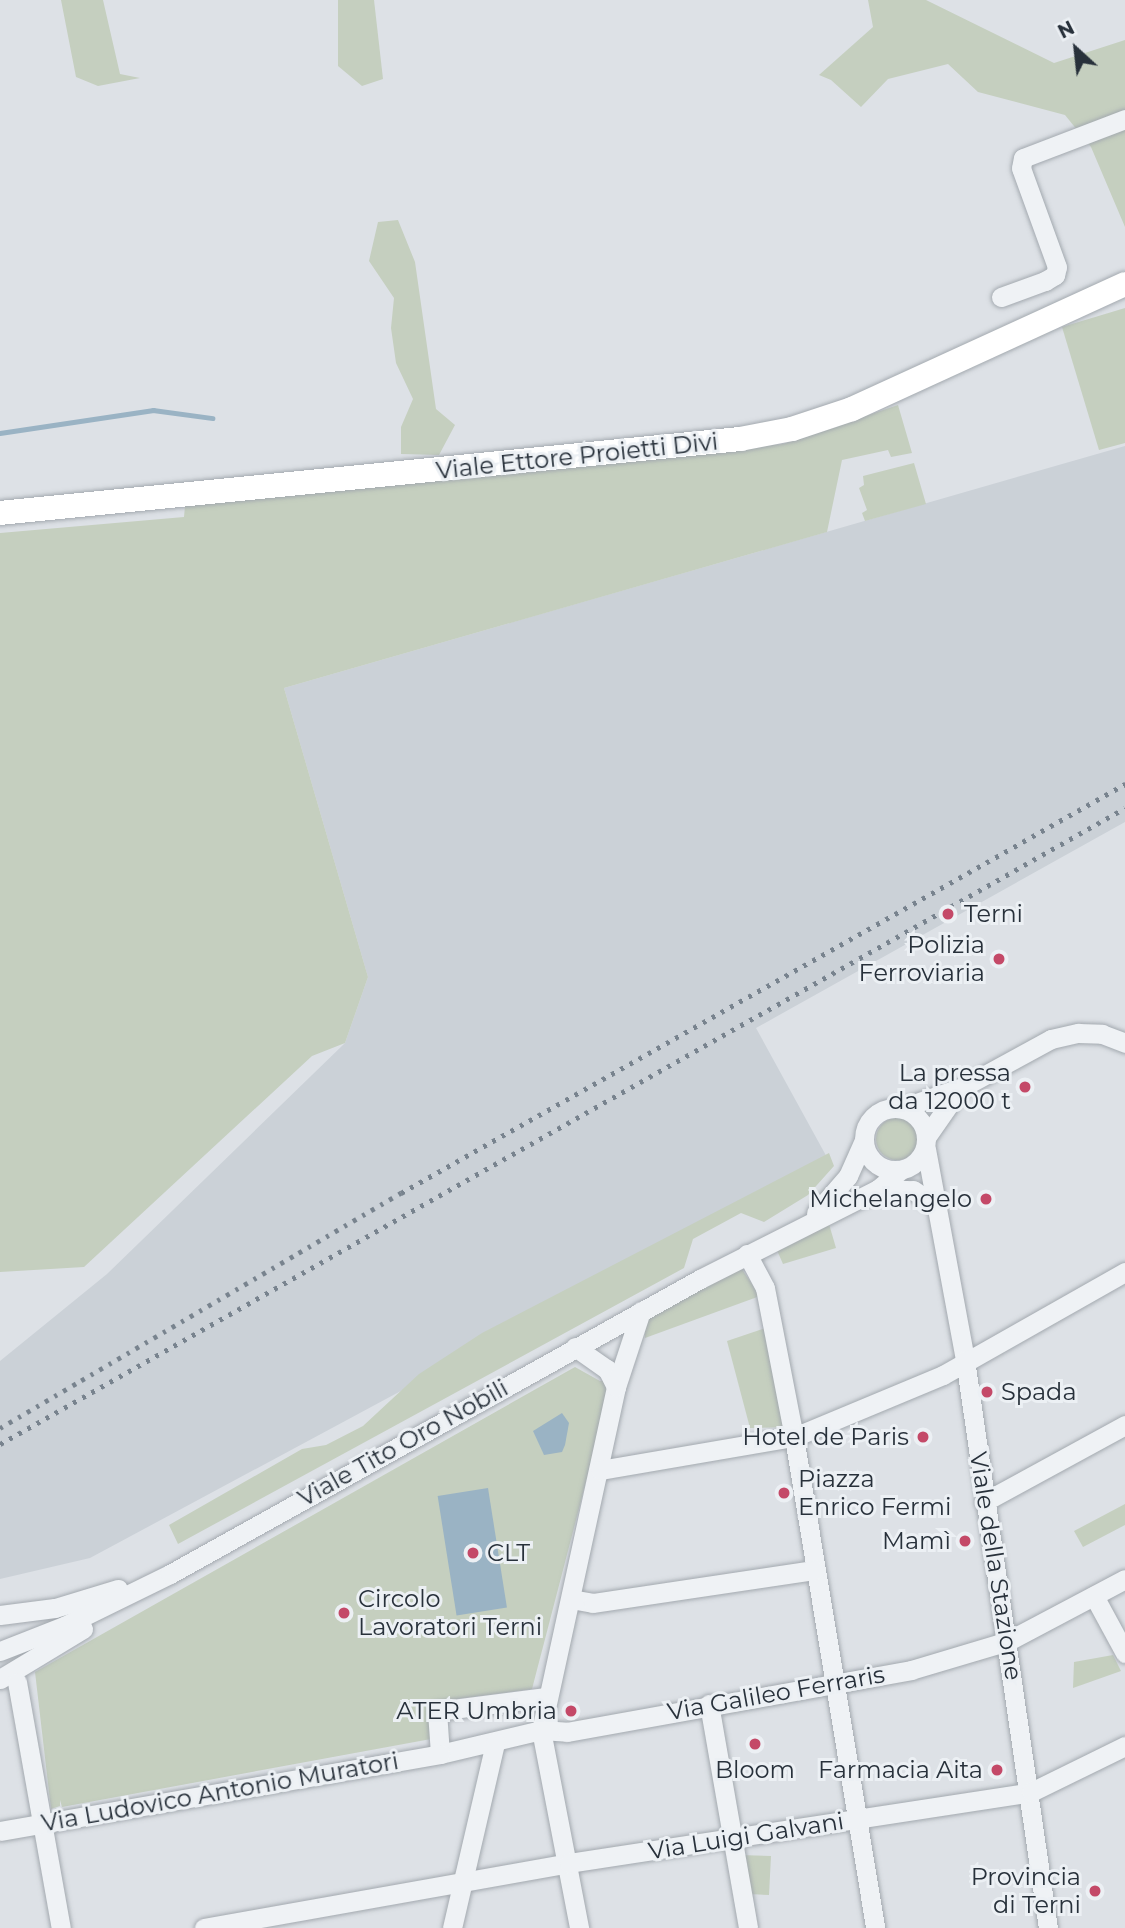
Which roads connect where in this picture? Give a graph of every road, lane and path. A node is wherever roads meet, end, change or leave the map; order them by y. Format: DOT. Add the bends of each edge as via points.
graph roads {
  1 [pos="1125,120"];
  2 [pos="1125,284"];
  3 [pos="1001,297"];
  4 [pos="0,513"];
  5 [pos="1125,1043"];
  6 [pos="963,1087"];
  7 [pos="902,1108"];
  8 [pos="864,1140"];
  9 [pos="926,1143"];
  10 [pos="901,1170"];
  11 [pos="878,1189"];
  12 [pos="935,1205"];
  13 [pos="802,1226"];
  14 [pos="747,1254"];
  15 [pos="1125,1272"];
  16 [pos="641,1311"];
  17 [pos="575,1347"];
  18 [pos="965,1360"];
  19 [pos="616,1387"];
  20 [pos="1125,1425"];
  21 [pos="794,1437"];
  22 [pos="600,1470"];
  23 [pos="984,1502"];
  24 [pos="815,1570"];
  25 [pos="170,1574"];
  26 [pos="1125,1579"];
  27 [pos="1094,1596"];
  28 [pos="571,1599"];
  29 [pos="0,1615"];
  30 [pos="1008,1641"];
  31 [pos="0,1651"];
  32 [pos="1125,1653"];
  33 [pos="9,1681"];
  34 [pos="835,1681"];
  35 [pos="546,1697"];
  36 [pos="709,1704"];
  37 [pos="541,1730"];
  38 [pos="495,1743"];
  39 [pos="1125,1746"];
  40 [pos="440,1754"];
  41 [pos="1031,1792"];
  42 [pos="858,1818"];
  43 [pos="40,1824"];
  44 [pos="0,1831"];
  45 [pos="733,1840"];
  46 [pos="569,1863"];
  47 [pos="462,1884"];
  48 [pos="61,1928"];
  49 [pos="204,1928"];
  50 [pos="453,1928"];
  51 [pos="579,1928"];
  52 [pos="748,1928"];
  53 [pos="875,1928"];
  54 [pos="1048,1928"];
  1 -- 3 [label="street" via="1023,158 1021,168 1057,267 1055,275 1045,281"];
  2 -- 4 [label="main road, Viale Ettore Proietti Divi" via="852,409 792,429 740,439"];
  5 -- 6 [label="street" via="1102,1034 1051,1039"];
  6 -- 7 [label="street"];
  6 -- 9 [label="street" via="941,1110"];
  7 -- 8 [label="street" via="876,1115"];
  7 -- 9 [label="street" via="919,1118"];
  8 -- 10 [label="street" via="880,1167"];
  8 -- 13 [label="street, Viale Tito Oro Nobili" via="831,1201"];
  9 -- 10 [label="street" via="916,1163"];
  9 -- 12 [label="street, Viale della Stazione"];
  10 -- 11 [label="street, Viale Tito Oro Nobili"];
  11 -- 12 [label="street" via="913,1190"];
  11 -- 13 [label="street, Viale Tito Oro Nobili"];
  12 -- 18 [label="street, Viale della Stazione"];
  13 -- 14 [label="street, Viale Tito Oro Nobili"];
  14 -- 16 [label="street, Viale Tito Oro Nobili"];
  14 -- 21 [label="street" via="765,1288"];
  15 -- 18 [label="street"];
  16 -- 17 [label="street, Viale Tito Oro Nobili"];
  16 -- 19 [label="street"];
  17 -- 19 [label="street" via="607,1369"];
  17 -- 25 [label="street, Viale Tito Oro Nobili"];
  18 -- 21 [label="street" via="943,1375"];
  18 -- 23 [label="street, Viale della Stazione"];
  19 -- 22 [label="street"];
  20 -- 23 [label="street"];
  21 -- 22 [label="street"];
  21 -- 24 [label="street"];
  22 -- 28 [label="street"];
  23 -- 30 [label="street, Viale della Stazione"];
  24 -- 28 [label="street" via="593,1603"];
  24 -- 34 [label="street"];
  25 -- 29 [label="street" via="55,1608"];
  25 -- 31 [label="street, Viale Tito Oro Nobili" via="64,1626"];
  25 -- 33 [label="street"];
  26 -- 27 [label="street, Via Galileo Ferraris"];
  27 -- 30 [label="street, Via Galileo Ferraris"];
  27 -- 32 [label="street"];
  28 -- 35 [label="street"];
  30 -- 34 [label="street, Via Galileo Ferraris" via="911,1670"];
  30 -- 41 [label="street, Viale della Stazione"];
  33 -- 43 [label="street"];
  34 -- 36 [label="street, Via Galileo Ferraris"];
  34 -- 42 [label="street"];
  35 -- 37 [label="street"];
  35 -- 40 [label="street" via="437,1711"];
  36 -- 37 [label="street, Via Galileo Ferraris" via="567,1732"];
  36 -- 45 [label="street"];
  37 -- 38 [label="street, Via Galileo Ferraris"];
  37 -- 46 [label="street"];
  38 -- 40 [label="street, Via Ludovico Antonio Muratori"];
  38 -- 47 [label="street"];
  39 -- 41 [label="street, Via Luigi Galvani"];
  40 -- 43 [label="street, Via Ludovico Antonio Muratori"];
  41 -- 42 [label="street, Via Luigi Galvani"];
  41 -- 54 [label="street, Viale della Stazione"];
  42 -- 45 [label="street, Via Luigi Galvani"];
  42 -- 53 [label="street"];
  43 -- 44 [label="street, Via Ludovico Antonio Muratori"];
  43 -- 48 [label="street"];
  45 -- 46 [label="street, Via Luigi Galvani"];
  45 -- 52 [label="street"];
  46 -- 47 [label="street, Via Luigi Galvani"];
  46 -- 51 [label="street"];
  47 -- 49 [label="street, Via Luigi Galvani"];
  47 -- 50 [label="street"];
}
